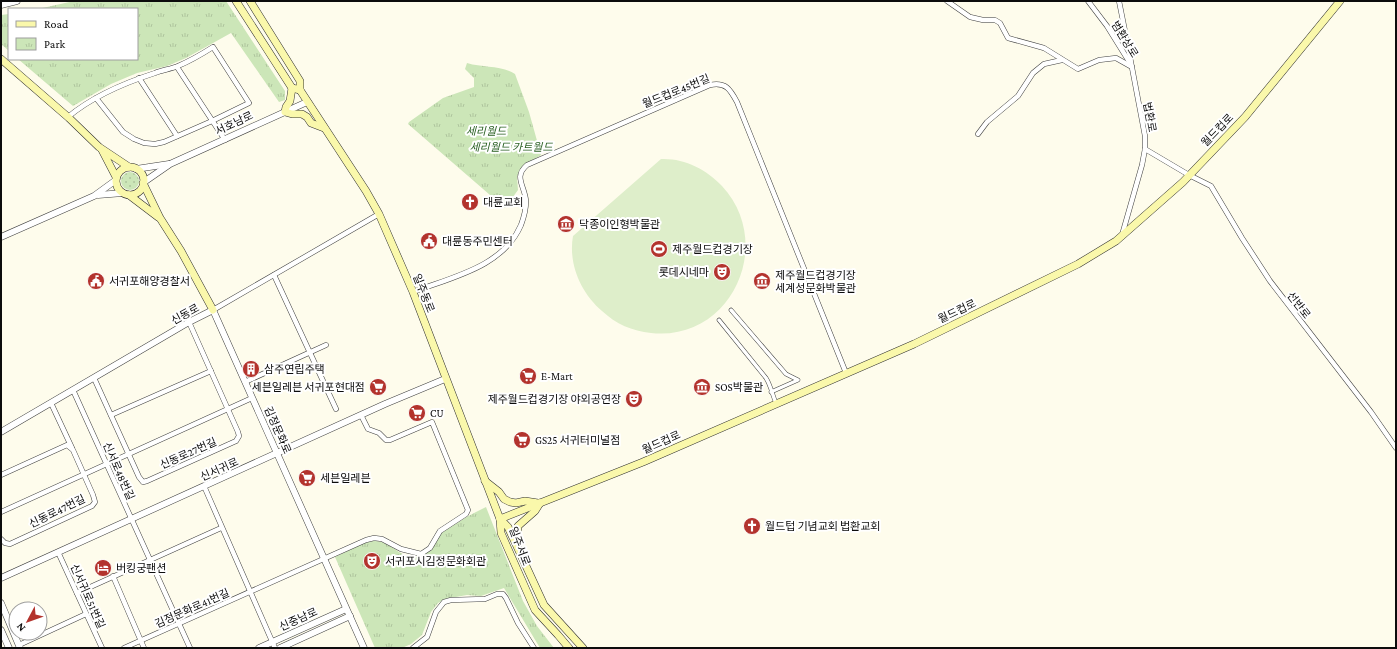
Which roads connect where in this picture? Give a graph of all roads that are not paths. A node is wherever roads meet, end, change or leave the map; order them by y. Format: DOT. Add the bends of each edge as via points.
graph roads {
  1 [pos="17,1"];
  2 [pos="236,1"];
  3 [pos="250,1"];
  4 [pos="947,1"];
  5 [pos="1088,1"];
  6 [pos="1119,1"];
  7 [pos="1340,1"];
  8 [pos="1,4"];
  9 [pos="1,59"];
  10 [pos="1062,60"];
  11 [pos="1132,66"];
  12 [pos="177,67"];
  13 [pos="139,78"];
  14 [pos="292,88"];
  15 [pos="300,90"];
  16 [pos="96,98"];
  17 [pos="307,102"];
  18 [pos="285,112"];
  19 [pos="68,117"];
  20 [pos="212,121"];
  21 [pos="325,128"];
  22 [pos="978,134"];
  23 [pos="177,136"];
  24 [pos="225,140"];
  25 [pos="99,147"];
  26 [pos="1145,149"];
  27 [pos="170,164"];
  28 [pos="132,168"];
  29 [pos="1189,175"];
  30 [pos="116,179"];
  31 [pos="144,182"];
  32 [pos="126,194"];
  33 [pos="94,196"];
  34 [pos="379,214"];
  35 [pos="160,218"];
  36 [pos="1122,235"];
  37 [pos="1,237"];
  38 [pos="274,275"];
  39 [pos="413,292"];
  40 [pos="213,310"];
  41 [pos="731,310"];
  42 [pos="719,320"];
  43 [pos="189,322"];
  44 [pos="326,345"];
  45 [pos="310,352"];
  46 [pos="211,371"];
  47 [pos="846,373"];
  48 [pos="94,378"];
  49 [pos="445,379"];
  50 [pos="245,382"];
  51 [pos="72,390"];
  52 [pos="771,392"];
  53 [pos="252,398"];
  54 [pos="52,403"];
  55 [pos="776,403"];
  56 [pos="228,408"];
  57 [pos="336,409"];
  58 [pos="111,415"];
  59 [pos="361,415"];
  60 [pos="1,432"];
  61 [pos="72,448"];
  62 [pos="1396,448"];
  63 [pos="129,454"];
  64 [pos="277,454"];
  65 [pos="106,464"];
  66 [pos="84,474"];
  67 [pos="1,475"];
  68 [pos="485,481"];
  69 [pos="204,486"];
  70 [pos="540,503"];
  71 [pos="1,512"];
  72 [pos="131,519"];
  73 [pos="500,519"];
  74 [pos="221,528"];
  75 [pos="1,539"];
  76 [pos="517,547"];
  77 [pos="58,552"];
  78 [pos="324,559"];
  79 [pos="150,560"];
  80 [pos="113,576"];
  81 [pos="1,578"];
  82 [pos="250,592"];
  83 [pos="77,593"];
  84 [pos="1,603"];
  85 [pos="346,608"];
  86 [pos="86,614"];
  87 [pos="350,616"];
  88 [pos="179,624"];
  89 [pos="1,630"];
  90 [pos="141,640"];
  91 [pos="273,645"];
  92 [pos="20,646"];
  93 [pos="9,648"];
  94 [pos="102,648"];
  95 [pos="124,648"];
  96 [pos="144,648"];
  97 [pos="190,648"];
  98 [pos="259,648"];
  99 [pos="280,648"];
  100 [pos="364,648"];
  101 [pos="413,648"];
  102 [pos="534,648"];
  103 [pos="567,648"];
  104 [pos="583,648"];
  1 -- 8 [label="street"];
  2 -- 14 [label="main road"];
  3 -- 15 [label="main road, 일주동로" via="300,81"];
  4 -- 10 [label="street" via="970,17 1000,23 1008,38 1044,48"];
  5 -- 11 [label="street, 범환상로"];
  6 -- 11 [label="street, 법환로"];
  7 -- 29 [label="main road, 월드컵로" via="1246,117"];
  9 -- 19 [label="main road"];
  10 -- 11 [label="street" via="1078,69 1098,60 1116,58"];
  10 -- 22 [label="street" via="1044,64 1033,73 1018,96 987,122"];
  11 -- 26 [label="street, 법환로" via="1145,136"];
  12 -- 13 [label="street"];
  12 -- 20 [label="street"];
  12 -- 20 [label="street" via="213,48 249,103"];
  13 -- 16 [label="street"];
  13 -- 23 [label="street"];
  14 -- 15 [label="main road"];
  14 -- 18 [label="main road"];
  15 -- 17 [label="main road, 일주동로"];
  16 -- 19 [label="street"];
  16 -- 23 [label="street" via="124,132 134,139 155,144"];
  17 -- 18 [label="street, 서호남로"];
  17 -- 21 [label="main road, 일주동로"];
  18 -- 21 [label="main road" via="302,114 311,123"];
  18 -- 24 [label="street, 서호남로"];
  19 -- 25 [label="main road"];
  20 -- 23 [label="street"];
  20 -- 24 [label="street"];
  21 -- 34 [label="main road, 일주동로"];
  24 -- 27 [label="street, 서호남로"];
  25 -- 28 [label="main road"];
  25 -- 30 [label="main road"];
  26 -- 29 [label="street, 선반로"];
  26 -- 36 [label="street, 법환로"];
  27 -- 28 [label="street"];
  27 -- 31 [label="street"];
  28 -- 30 [label="main road" via="120,171"];
  28 -- 31 [label="main road" via="142,174"];
  29 -- 36 [label="main road, 월드컵로"];
  29 -- 62 [label="street, 선반로" via="1211,186 1270,282"];
  30 -- 32 [label="main road" via="118,188"];
  30 -- 33 [label="street"];
  31 -- 32 [label="main road" via="140,191"];
  31 -- 35 [label="main road"];
  32 -- 33 [label="street"];
  32 -- 35 [label="main road"];
  33 -- 37 [label="street"];
  34 -- 38 [label="street, 신동로"];
  34 -- 39 [label="main road, 일주동로"];
  35 -- 40 [label="main road"];
  36 -- 47 [label="main road, 월드컵로" via="1102,250 1071,267 914,344"];
  38 -- 40 [label="street, 신동로"];
  38 -- 45 [label="street"];
  39 -- 47 [label="street, 월드컵로45번길" via="485,264 505,250 518,231 525,214 526,200 520,176 527,165 710,85 719,84 728,87 737,102"];
  39 -- 49 [label="main road, 일주동로"];
  40 -- 43 [label="street, 신동로"];
  40 -- 50 [label="street, 김정문화로"];
  41 -- 52 [label="street" via="786,374 798,380"];
  42 -- 52 [label="street" via="766,378"];
  43 -- 46 [label="street, 신동로27번길"];
  43 -- 48 [label="street, 신동로"];
  44 -- 45 [label="street"];
  45 -- 50 [label="street"];
  45 -- 57 [label="street"];
  46 -- 56 [label="street, 신동로27번길"];
  46 -- 58 [label="street"];
  47 -- 55 [label="main road, 월드컵로"];
  48 -- 51 [label="street, 신동로"];
  48 -- 58 [label="street, 신동로27번길"];
  49 -- 59 [label="street, 신서귀로"];
  49 -- 68 [label="main road, 일주동로"];
  50 -- 53 [label="street, 김정문화로"];
  51 -- 54 [label="street, 신동로"];
  51 -- 65 [label="street, 신서로48번길"];
  52 -- 55 [label="street"];
  53 -- 56 [label="street"];
  53 -- 64 [label="street, 김정문화로"];
  54 -- 60 [label="street, 신동로"];
  54 -- 61 [label="street, 신동로47번길"];
  55 -- 70 [label="main road, 월드컵로" via="643,462"];
  56 -- 63 [label="street"];
  56 -- 63 [label="street, 신동로27번길" via="239,436 234,442 145,482 139,477"];
  58 -- 63 [label="street, 신동로27번길"];
  59 -- 64 [label="street, 신서귀로"];
  59 -- 78 [label="street" via="368,429 388,440 432,422 468,510 440,531 430,548 421,554 374,538"];
  61 -- 66 [label="street, 신동로47번길"];
  61 -- 67 [label="street" via="67,445"];
  63 -- 65 [label="street"];
  64 -- 69 [label="street, 신서귀로"];
  64 -- 78 [label="street, 김정문화로"];
  65 -- 66 [label="street, 신동로47번길"];
  65 -- 72 [label="street, 신서로48번길"];
  66 -- 71 [label="street, 신동로47번길"];
  66 -- 75 [label="street, 신동로47번길" via="95,502 92,506 10,544"];
  68 -- 70 [label="main road" via="510,502"];
  68 -- 73 [label="main road, 일주동로"];
  69 -- 72 [label="street, 신서귀로"];
  69 -- 74 [label="street"];
  70 -- 73 [label="main road, 월드컵로"];
  70 -- 76 [label="main road" via="518,526"];
  72 -- 77 [label="street, 신서귀로"];
  72 -- 79 [label="street, 신서로48번길"];
  73 -- 76 [label="main road, 일주서로" via="508,527"];
  73 -- 103 [label="main road, 일주서로" via="501,533 535,610"];
  74 -- 79 [label="street"];
  74 -- 82 [label="street"];
  76 -- 104 [label="main road, 일주서로" via="544,605"];
  77 -- 81 [label="street, 신서귀로"];
  77 -- 83 [label="street, 신서귀로51번길"];
  78 -- 82 [label="street, 김정문화로41번길"];
  78 -- 85 [label="street, 김정문화로"];
  79 -- 80 [label="street"];
  79 -- 88 [label="street, 신서로48번길"];
  80 -- 83 [label="street"];
  80 -- 90 [label="street"];
  82 -- 88 [label="street, 김정문화로41번길"];
  82 -- 91 [label="street"];
  83 -- 86 [label="street, 신서귀로51번길"];
  84 -- 92 [label="street"];
  85 -- 87 [label="street, 김정문화로"];
  85 -- 91 [label="street, 신중남로"];
  86 -- 92 [label="street"];
  86 -- 94 [label="street, 신서귀로51번길"];
  87 -- 99 [label="street, 신중남로"];
  87 -- 100 [label="street, 김정문화로"];
  88 -- 90 [label="street, 김정문화로41번길"];
  88 -- 97 [label="street, 신서로48번길"];
  89 -- 93 [label="street"];
  90 -- 95 [label="street, 김정문화로41번길"];
  90 -- 96 [label="street"];
  91 -- 98 [label="street, 신중남로"];
  101 -- 102 [label="street" via="427,637 436,612 444,602 485,598 496,594 503,594 506,598"];
}
